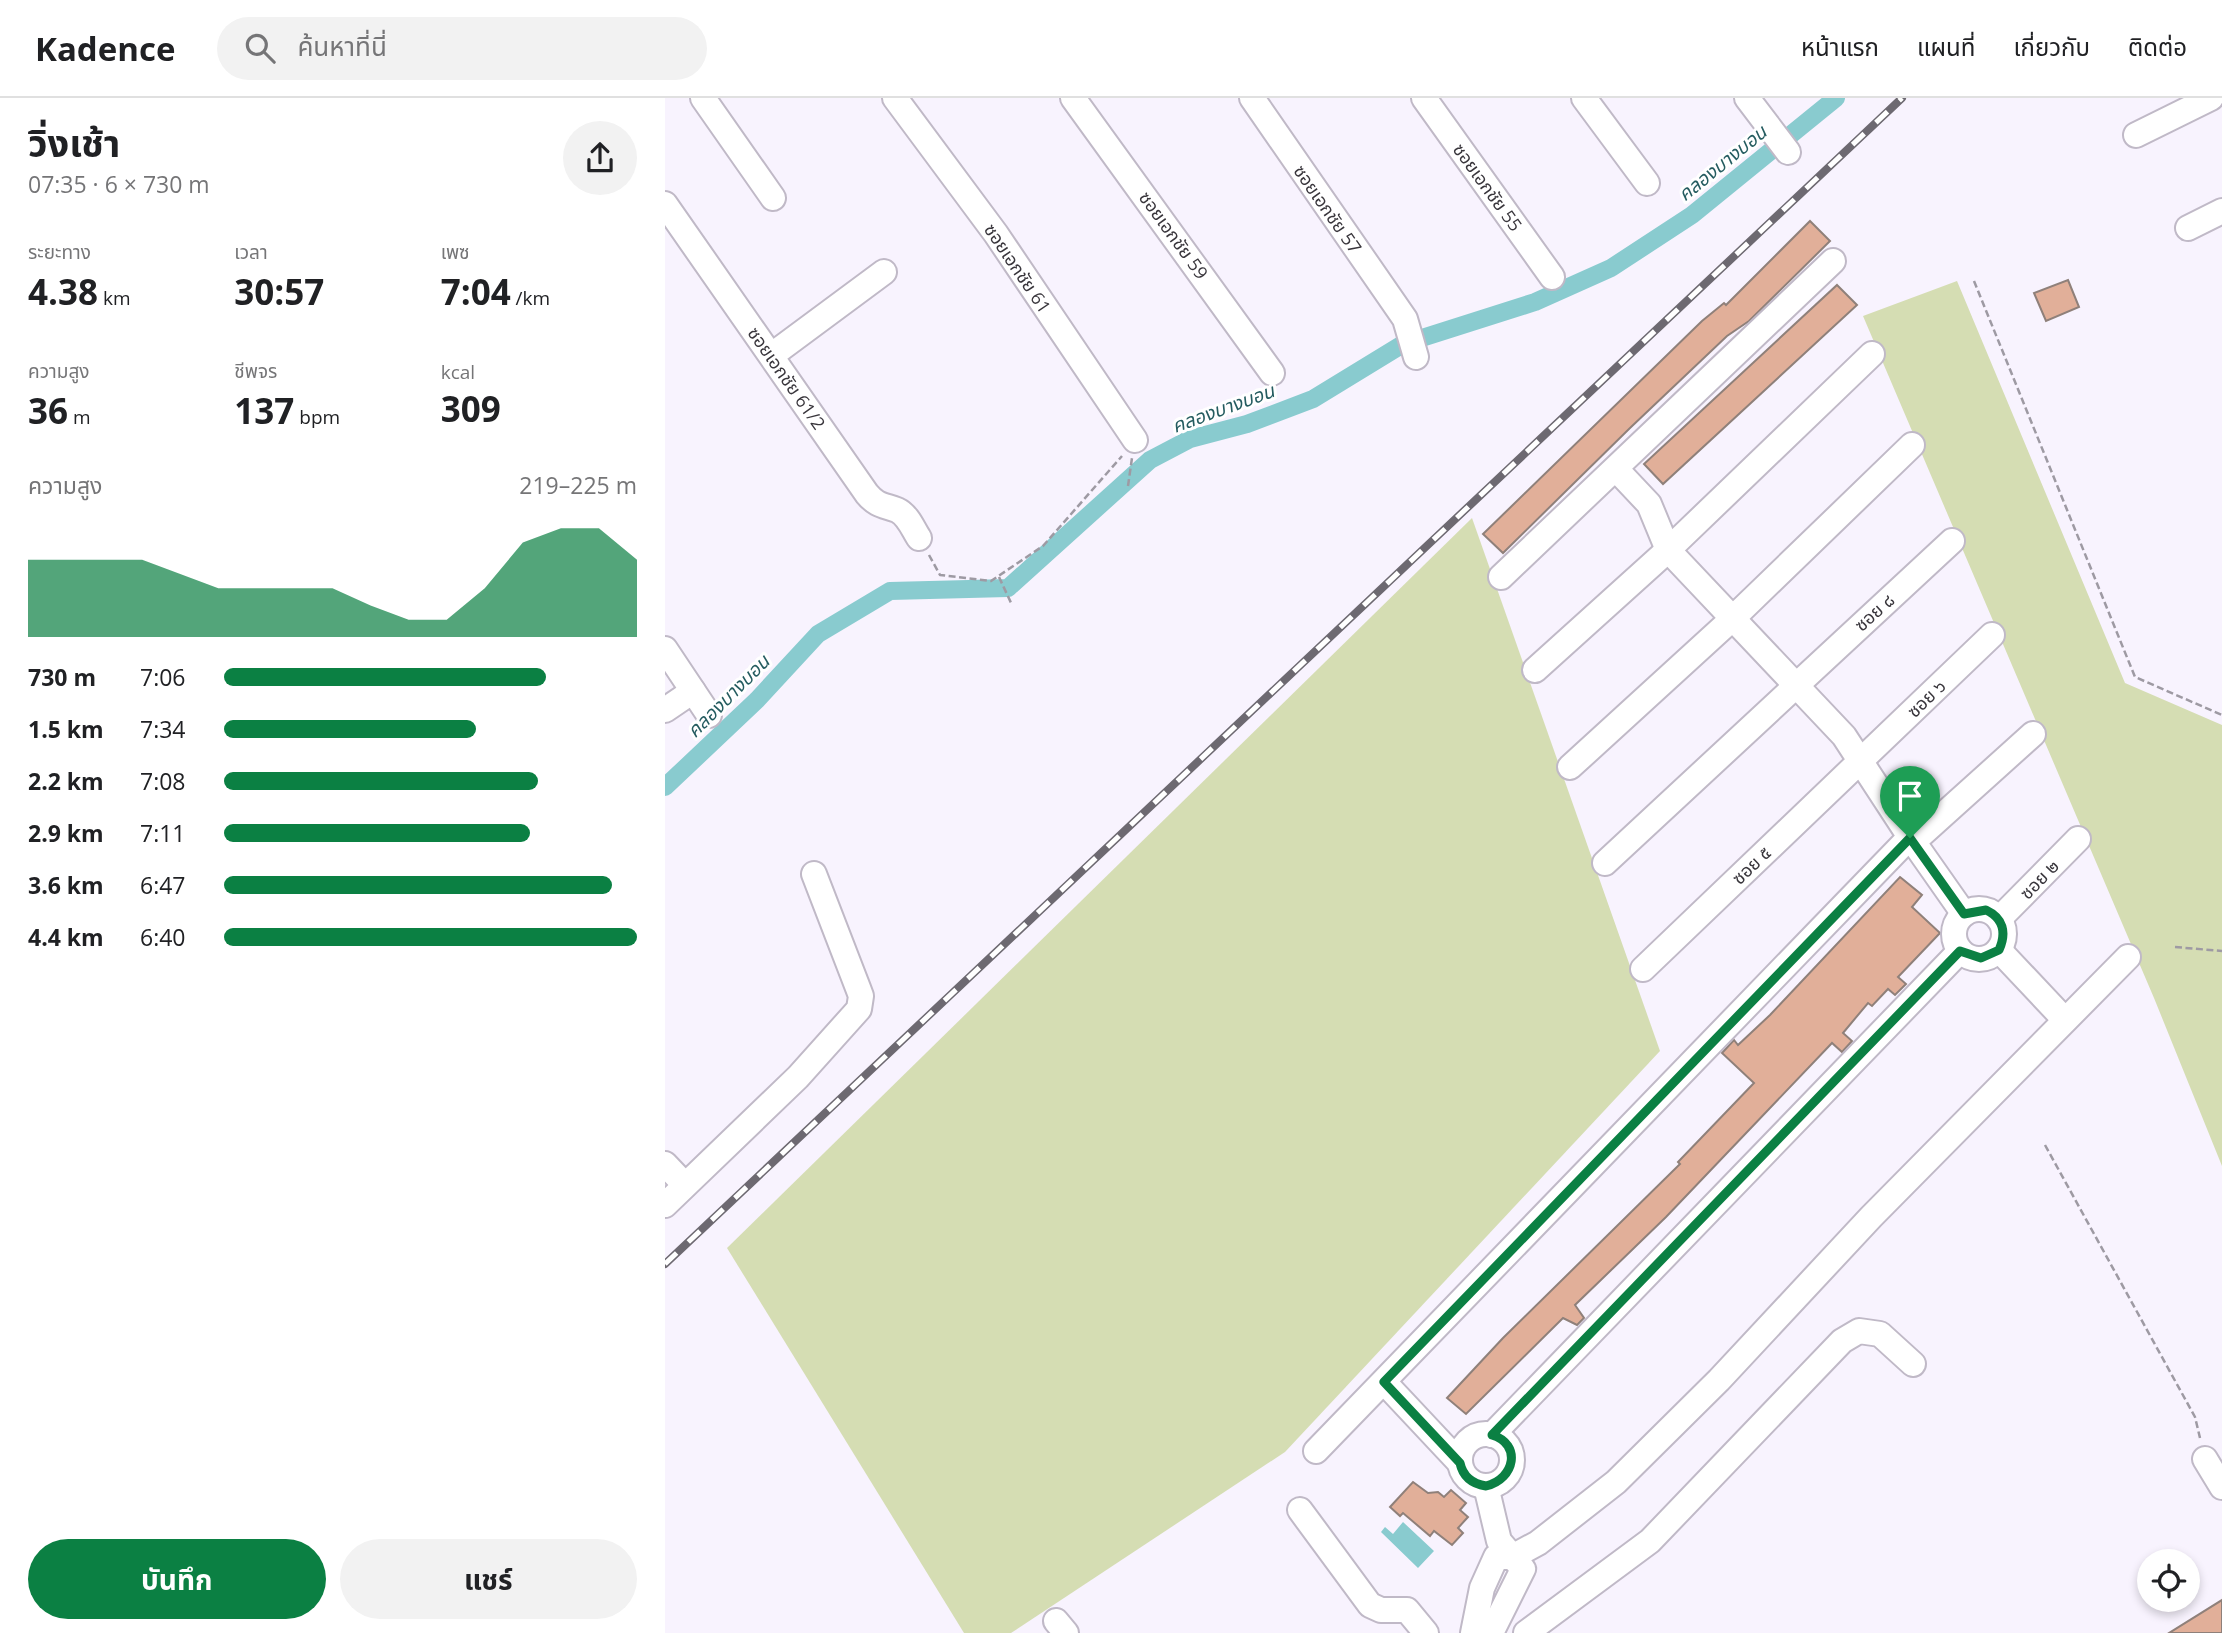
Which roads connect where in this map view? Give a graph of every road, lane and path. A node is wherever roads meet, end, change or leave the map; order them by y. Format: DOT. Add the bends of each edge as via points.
graph roads {
  1 [pos="703,98"];
  2 [pos="895,98"];
  3 [pos="1073,98"];
  4 [pos="1252,98"];
  5 [pos="1424,98"];
  6 [pos="1584,98"];
  7 [pos="1747,98"];
  8 [pos="2211,98"];
  9 [pos="2136,135"];
  10 [pos="1788,152"];
  11 [pos="1647,184"];
  12 [pos="773,198"];
  13 [pos="665,204"];
  14 [pos="2222,211"];
  15 [pos="2188,228"];
  16 [pos="1833,261"];
  17 [pos="884,272"];
  18 [pos="1552,277"];
  19 [pos="1974,281"];
  20 [pos="1873,354"];
  21 [pos="772,355"];
  22 [pos="1416,357"];
  23 [pos="1272,373"];
  24 [pos="1135,440"];
  25 [pos="1912,445"];
  26 [pos="1616,469"];
  27 [pos="1128,486"];
  28 [pos="919,538"];
  29 [pos="1952,541"];
  30 [pos="1668,550"];
  31 [pos="998,576"];
  32 [pos="1501,578"];
  33 [pos="1012,606"];
  34 [pos="1731,620"];
  35 [pos="1992,635"];
  36 [pos="665,649"];
  37 [pos="1535,670"];
  38 [pos="1795,683"];
  39 [pos="693,691"];
  40 [pos="665,710"];
  41 [pos="709,715"];
  42 [pos="2222,715"];
  43 [pos="2033,734"];
  44 [pos="1860,761"];
  45 [pos="1570,767"];
  46 [pos="2078,839"];
  47 [pos="1911,840"];
  48 [pos="1605,863"];
  49 [pos="814,874"];
  50 [pos="1964,914"];
  51 [pos="1999,919"];
  52 [pos="2175,947"];
  53 [pos="1999,950"];
  54 [pos="1960,951"];
  55 [pos="2222,951"];
  56 [pos="2128,957"];
  57 [pos="1643,969"];
  58 [pos="2065,1020"];
  59 [pos="2045,1145"];
  60 [pos="665,1164"];
  61 [pos="685,1185"];
  62 [pos="665,1205"];
  63 [pos="1913,1364"];
  64 [pos="1384,1382"];
  65 [pos="1492,1435"];
  66 [pos="1316,1451"];
  67 [pos="2204,1459"];
  68 [pos="1460,1463"];
  69 [pos="1494,1483"];
  70 [pos="2222,1488"];
  71 [pos="1300,1510"];
  72 [pos="1512,1557"];
  73 [pos="1426,1633"];
  74 [pos="1473,1633"];
  75 [pos="1491,1633"];
  76 [pos="1526,1633"];
  1 -- 12 [label="street"];
  2 -- 24 [label="street, ซอยเอกชัย 61" via="996,234"];
  3 -- 23 [label="street, ซอยเอกชัย 59"];
  4 -- 22 [label="street, ซอยเอกชัย 57" via="1405,319"];
  5 -- 18 [label="street, ซอยเอกชัย 55"];
  6 -- 11 [label="street"];
  7 -- 10 [label="street"];
  8 -- 9 [label="street"];
  13 -- 21 [label="street, ซอยเอกชัย 61/2"];
  14 -- 15 [label="street"];
  16 -- 26 [label="street"];
  17 -- 21 [label="street"];
  19 -- 42 [label="path" via="2135,677"];
  20 -- 30 [label="street"];
  21 -- 28 [label="street, ซอยเอกชัย 61/2" via="874,502 906,516"];
  24 -- 27 [label="path"];
  24 -- 31 [label="path" via="1043,546"];
  25 -- 34 [label="street"];
  26 -- 30 [label="street" via="1649,504"];
  26 -- 32 [label="street"];
  28 -- 31 [label="path" via="940,575 991,581"];
  29 -- 38 [label="street, ซอย ๘"];
  30 -- 34 [label="street"];
  30 -- 37 [label="street"];
  31 -- 33 [label="path"];
  34 -- 38 [label="street"];
  34 -- 45 [label="street"];
  35 -- 44 [label="street, ซอย ๖"];
  36 -- 39 [label="street"];
  38 -- 44 [label="street" via="1845,736"];
  38 -- 48 [label="street, ซอย ๘"];
  39 -- 40 [label="street"];
  39 -- 41 [label="street"];
  43 -- 47 [label="street"];
  44 -- 47 [label="street"];
  44 -- 57 [label="street, ซอย ๕"];
  46 -- 51 [label="street, ซอย ๒"];
  47 -- 50 [label="street"];
  47 -- 64 [label="street"];
  49 -- 61 [label="street" via="861,996 859,1009 798,1077"];
  50 -- 51 [label="street" via="1986,910"];
  50 -- 54 [label="street" via="1954,932"];
  51 -- 53 [label="street" via="2004,936"];
  52 -- 55 [label="path"];
  53 -- 54 [label="street" via="1981,958"];
  53 -- 58 [label="street"];
  54 -- 65 [label="street"];
  56 -- 58 [label="street"];
  58 -- 72 [label="street" via="1616,1482 1538,1543"];
  59 -- 67 [label="path" via="2195,1417"];
  60 -- 61 [label="street"];
  61 -- 62 [label="street"];
  63 -- 76 [label="street" via="1880,1334 1859,1331 1842,1341 1650,1541"];
  64 -- 66 [label="street"];
  64 -- 68 [label="street"];
  65 -- 68 [label="street" via="1467,1442"];
  65 -- 69 [label="street" via="1505,1443 1511,1458 1510,1470"];
  67 -- 70 [label="street"];
  68 -- 69 [label="street" via="1471,1481"];
  69 -- 72 [label="street" via="1516,1540"];
  71 -- 73 [label="street" via="1370,1605 1407,1610"];
  72 -- 74 [label="street" via="1496,1557 1487,1571"];
  72 -- 75 [label="street" via="1523,1569"];
}
